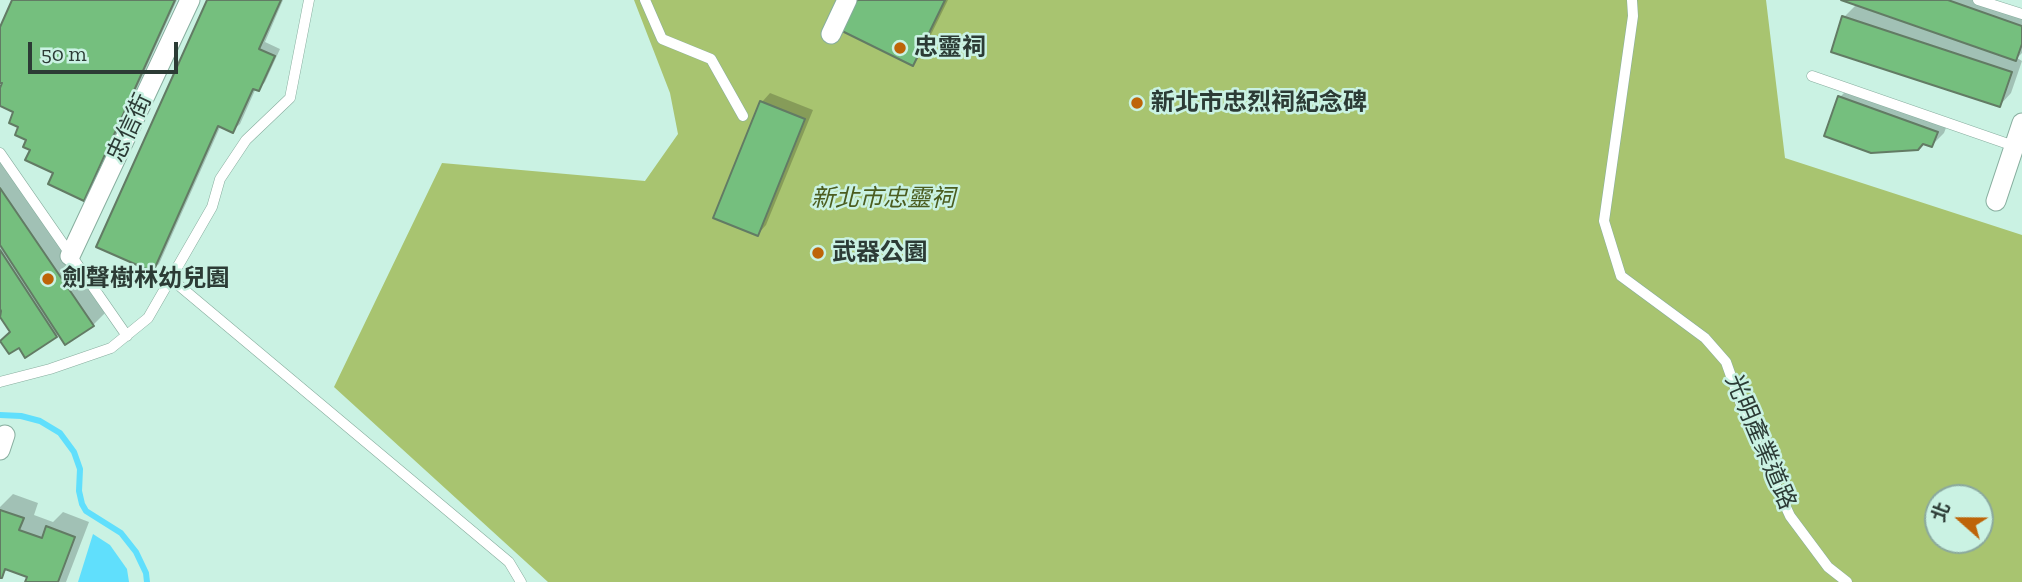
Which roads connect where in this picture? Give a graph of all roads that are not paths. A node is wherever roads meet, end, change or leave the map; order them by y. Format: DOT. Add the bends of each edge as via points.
graph roads {
  1 [pos="190,0"];
  2 [pos="309,0"];
  3 [pos="645,0"];
  4 [pos="847,0"];
  5 [pos="1632,0"];
  6 [pos="1978,0"];
  7 [pos="2022,14"];
  8 [pos="831,34"];
  9 [pos="1812,76"];
  10 [pos="743,116"];
  11 [pos="2022,123"];
  12 [pos="2014,146"];
  13 [pos="0,153"];
  14 [pos="1996,201"];
  15 [pos="70,256"];
  16 [pos="170,278"];
  17 [pos="127,336"];
  18 [pos="0,382"];
  19 [pos="521,582"];
  20 [pos="1847,582"];
  1 -- 15 [label="street, 忠信街"];
  2 -- 16 [label="lane" via="290,98 246,140 220,178 212,207"];
  3 -- 10 [label="lane" via="662,39 711,60"];
  4 -- 8 [label="street"];
  5 -- 20 [label="lane, 光明產業道路" via="1604,221 1621,276 1704,338 1726,362 1749,427 1790,516 1828,567"];
  6 -- 7 [label="lane"];
  9 -- 12 [label="lane"];
  11 -- 12 [label="street"];
  12 -- 14 [label="street"];
  13 -- 15 [label="lane"];
  15 -- 17 [label="lane"];
  16 -- 17 [label="lane" via="148,318"];
  16 -- 19 [label="lane" via="509,562"];
  17 -- 18 [label="lane" via="111,348"];
}
